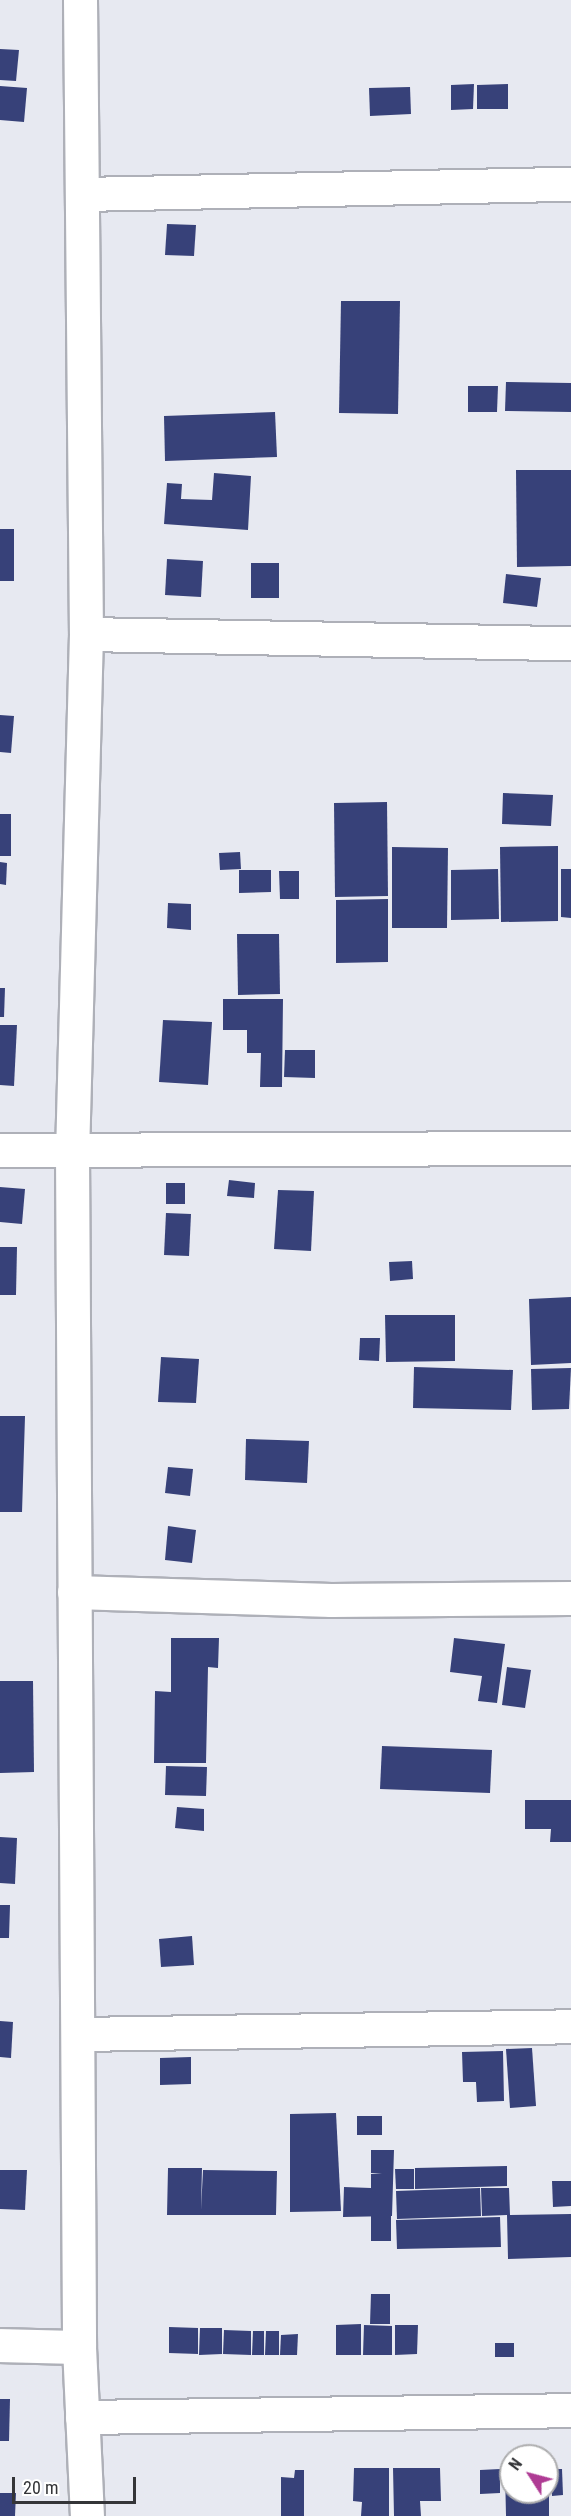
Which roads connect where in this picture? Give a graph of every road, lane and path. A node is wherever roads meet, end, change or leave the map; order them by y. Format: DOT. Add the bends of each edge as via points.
graph roads {
  1 [pos="80,0"];
  2 [pos="571,183"];
  3 [pos="82,194"];
  4 [pos="86,634"];
  5 [pos="571,643"];
  6 [pos="571,1148"];
  7 [pos="0,1150"];
  8 [pos="72,1154"];
  9 [pos="75,1592"];
  10 [pos="571,1598"];
  11 [pos="571,2026"];
  12 [pos="78,2034"];
  13 [pos="0,2345"];
  14 [pos="78,2347"];
  15 [pos="571,2410"];
  16 [pos="82,2417"];
  17 [pos="87,2516"];
  1 -- 3 [label="street"];
  2 -- 3 [label="street"];
  3 -- 4 [label="street"];
  4 -- 5 [label="street"];
  4 -- 8 [label="street"];
  6 -- 8 [label="street"];
  7 -- 8 [label="street"];
  8 -- 9 [label="street"];
  9 -- 10 [label="street" via="331,1600"];
  9 -- 12 [label="street"];
  11 -- 12 [label="street"];
  12 -- 14 [label="street"];
  13 -- 14 [label="street"];
  14 -- 16 [label="street"];
  15 -- 16 [label="street"];
  16 -- 17 [label="street"];
}
